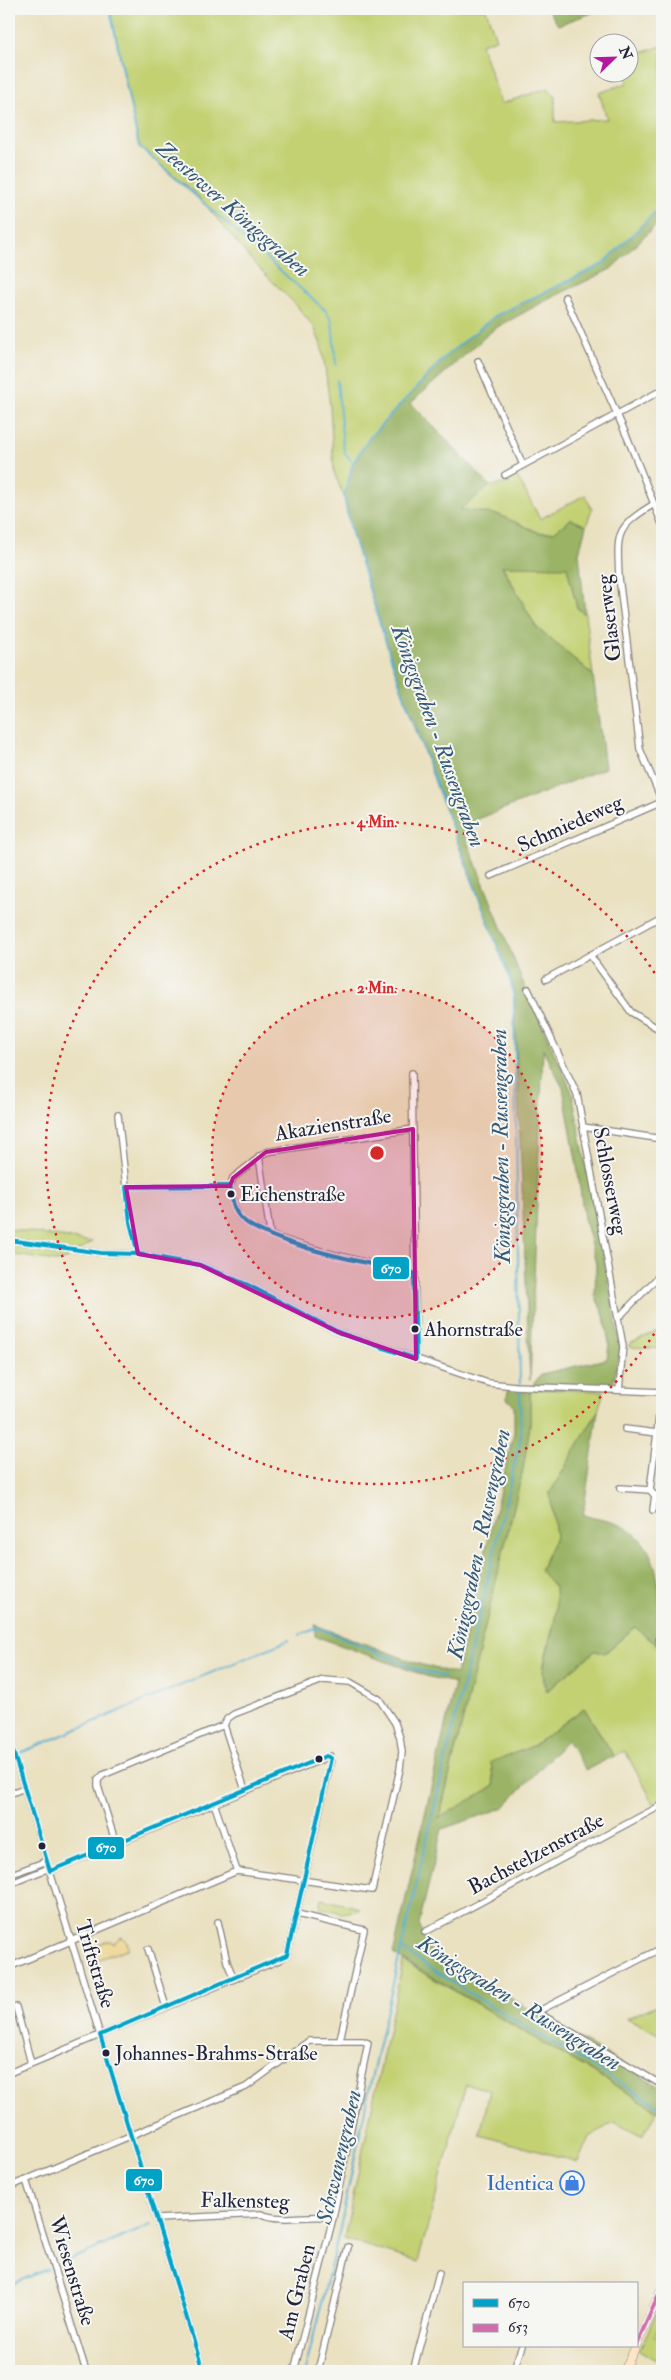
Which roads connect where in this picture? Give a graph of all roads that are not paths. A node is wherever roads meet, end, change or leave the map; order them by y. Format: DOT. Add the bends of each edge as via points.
graph roads {
  1 [pos="565,298"];
  2 [pos="478,361"];
  3 [pos="662,390"];
  4 [pos="616,415"];
  5 [pos="523,465"];
  6 [pos="505,475"];
  7 [pos="654,504"];
  8 [pos="662,524"];
  9 [pos="662,801"];
  10 [pos="491,876"];
  11 [pos="662,916"];
  12 [pos="590,955"];
  13 [pos="546,979"];
  14 [pos="528,989"];
  15 [pos="662,1031"];
  16 [pos="412,1072"];
  17 [pos="118,1115"];
  18 [pos="583,1127"];
  19 [pos="412,1129"];
  20 [pos="662,1139"];
  21 [pos="259,1156"];
  22 [pos="230,1186"];
  23 [pos="126,1187"];
  24 [pos="270,1233"];
  25 [pos="9,1240"];
  26 [pos="138,1254"];
  27 [pos="414,1273"];
  28 [pos="662,1273"];
  29 [pos="619,1317"];
  30 [pos="416,1358"];
  31 [pos="617,1389"];
  32 [pos="662,1392"];
  33 [pos="660,1425"];
  34 [pos="625,1429"];
  35 [pos="657,1433"];
  36 [pos="620,1488"];
  37 [pos="652,1493"];
  38 [pos="662,1504"];
  39 [pos="653,1510"];
  40 [pos="662,1629"];
  41 [pos="662,1650"];
  42 [pos="224,1725"];
  43 [pos="9,1738"];
  44 [pos="24,1788"];
  45 [pos="245,1790"];
  46 [pos="9,1794"];
  47 [pos="214,1803"];
  48 [pos="662,1805"];
  49 [pos="116,1844"];
  50 [pos="48,1867"];
  51 [pos="237,1870"];
  52 [pos="10,1878"];
  53 [pos="304,1880"];
  54 [pos="9,1889"];
  55 [pos="297,1914"];
  56 [pos="218,1922"];
  57 [pos="425,1932"];
  58 [pos="71,1940"];
  59 [pos="662,1948"];
  60 [pos="148,1949"];
  61 [pos="9,1967"];
  62 [pos="234,1979"];
  63 [pos="16,2007"];
  64 [pos="166,2007"];
  65 [pos="100,2035"];
  66 [pos="340,2040"];
  67 [pos="31,2063"];
  68 [pos="9,2072"];
  69 [pos="662,2085"];
  70 [pos="130,2136"];
  71 [pos="26,2180"];
  72 [pos="9,2186"];
  73 [pos="333,2218"];
  74 [pos="157,2219"];
  75 [pos="348,2247"];
  76 [pos="439,2273"];
  77 [pos="662,2288"];
  78 [pos="638,2343"];
  79 [pos="521,2348"];
  80 [pos="636,2348"];
  81 [pos="86,2371"];
  82 [pos="203,2371"];
  83 [pos="294,2371"];
  84 [pos="318,2371"];
  85 [pos="413,2371"];
  86 [pos="513,2371"];
  87 [pos="624,2371"];
  1 -- 4 [label="street"];
  2 -- 5 [label="street"];
  3 -- 4 [label="street"];
  4 -- 5 [label="street"];
  4 -- 7 [label="street"];
  5 -- 6 [label="street"];
  7 -- 8 [label="street"];
  7 -- 9 [label="street, Glaserweg" via="628,522 620,532 618,549 640,749"];
  9 -- 10 [label="street, Schmiedeweg"];
  11 -- 12 [label="street"];
  12 -- 13 [label="street"];
  12 -- 15 [label="street" via="631,1012"];
  14 -- 18 [label="street, Schlosserweg" via="578,1094"];
  16 -- 19 [label="street"];
  17 -- 23 [label="street"];
  18 -- 20 [label="street"];
  18 -- 29 [label="street, Schlosserweg"];
  19 -- 21 [label="street, Akazienstraße" via="266,1152"];
  19 -- 27 [label="street"];
  21 -- 22 [label="street, Akazienstraße" via="233,1178"];
  21 -- 24 [label="street, Akazienstraße"];
  22 -- 23 [label="street"];
  22 -- 24 [label="street" via="238,1216"];
  23 -- 26 [label="street"];
  24 -- 27 [label="street" via="335,1256"];
  25 -- 26 [label="street" via="101,1253"];
  26 -- 30 [label="street" via="200,1265 246,1284 340,1333"];
  27 -- 30 [label="street"];
  28 -- 29 [label="street"];
  29 -- 31 [label="street, Schlosserweg" via="623,1346"];
  30 -- 31 [label="street" via="488,1383"];
  31 -- 32 [label="street"];
  32 -- 33 [label="street"];
  33 -- 35 [label="street"];
  34 -- 35 [label="street"];
  35 -- 37 [label="street"];
  36 -- 37 [label="street"];
  37 -- 38 [label="street"];
  37 -- 39 [label="street"];
  40 -- 41 [label="street" via="659,1639"];
  42 -- 45 [label="street"];
  42 -- 49 [label="street" via="103,1775 98,1780"];
  42 -- 53 [label="street" via="234,1714 323,1680 350,1682 379,1700 394,1723 402,1752 400,1769 372,1890"];
  43 -- 44 [label="street, Triftstraße"];
  44 -- 46 [label="street"];
  44 -- 50 [label="street, Triftstraße"];
  45 -- 47 [label="street"];
  45 -- 53 [label="street" via="330,1756"];
  47 -- 49 [label="street"];
  47 -- 51 [label="street"];
  48 -- 57 [label="street, Bachstelzenstraße"];
  49 -- 50 [label="street"];
  50 -- 52 [label="street"];
  50 -- 58 [label="street, Triftstraße"];
  51 -- 53 [label="street"];
  51 -- 58 [label="street"];
  52 -- 54 [label="street" via="12,1888"];
  53 -- 55 [label="street"];
  55 -- 62 [label="street" via="287,1955"];
  55 -- 66 [label="street" via="364,1930"];
  56 -- 62 [label="street"];
  58 -- 61 [label="street"];
  58 -- 65 [label="street, Triftstraße"];
  59 -- 69 [label="street" via="537,2012"];
  60 -- 64 [label="street"];
  62 -- 64 [label="street"];
  63 -- 67 [label="street"];
  64 -- 65 [label="street"];
  65 -- 67 [label="street"];
  65 -- 70 [label="street, Triftstraße"];
  66 -- 70 [label="street" via="309,2041 246,2087"];
  66 -- 73 [label="street, Am Graben" via="363,2041 368,2043 368,2050"];
  67 -- 68 [label="street"];
  70 -- 71 [label="street"];
  70 -- 74 [label="street, Triftstraße"];
  71 -- 72 [label="street"];
  71 -- 81 [label="street, Wiesenstraße"];
  73 -- 74 [label="street, Falkensteg" via="275,2219 261,2214"];
  73 -- 83 [label="street, Am Graben"];
  74 -- 82 [label="street, Triftstraße"];
  75 -- 84 [label="street"];
  76 -- 85 [label="street"];
  77 -- 78 [label="street"];
  79 -- 86 [label="street"];
  80 -- 87 [label="street"];
}
